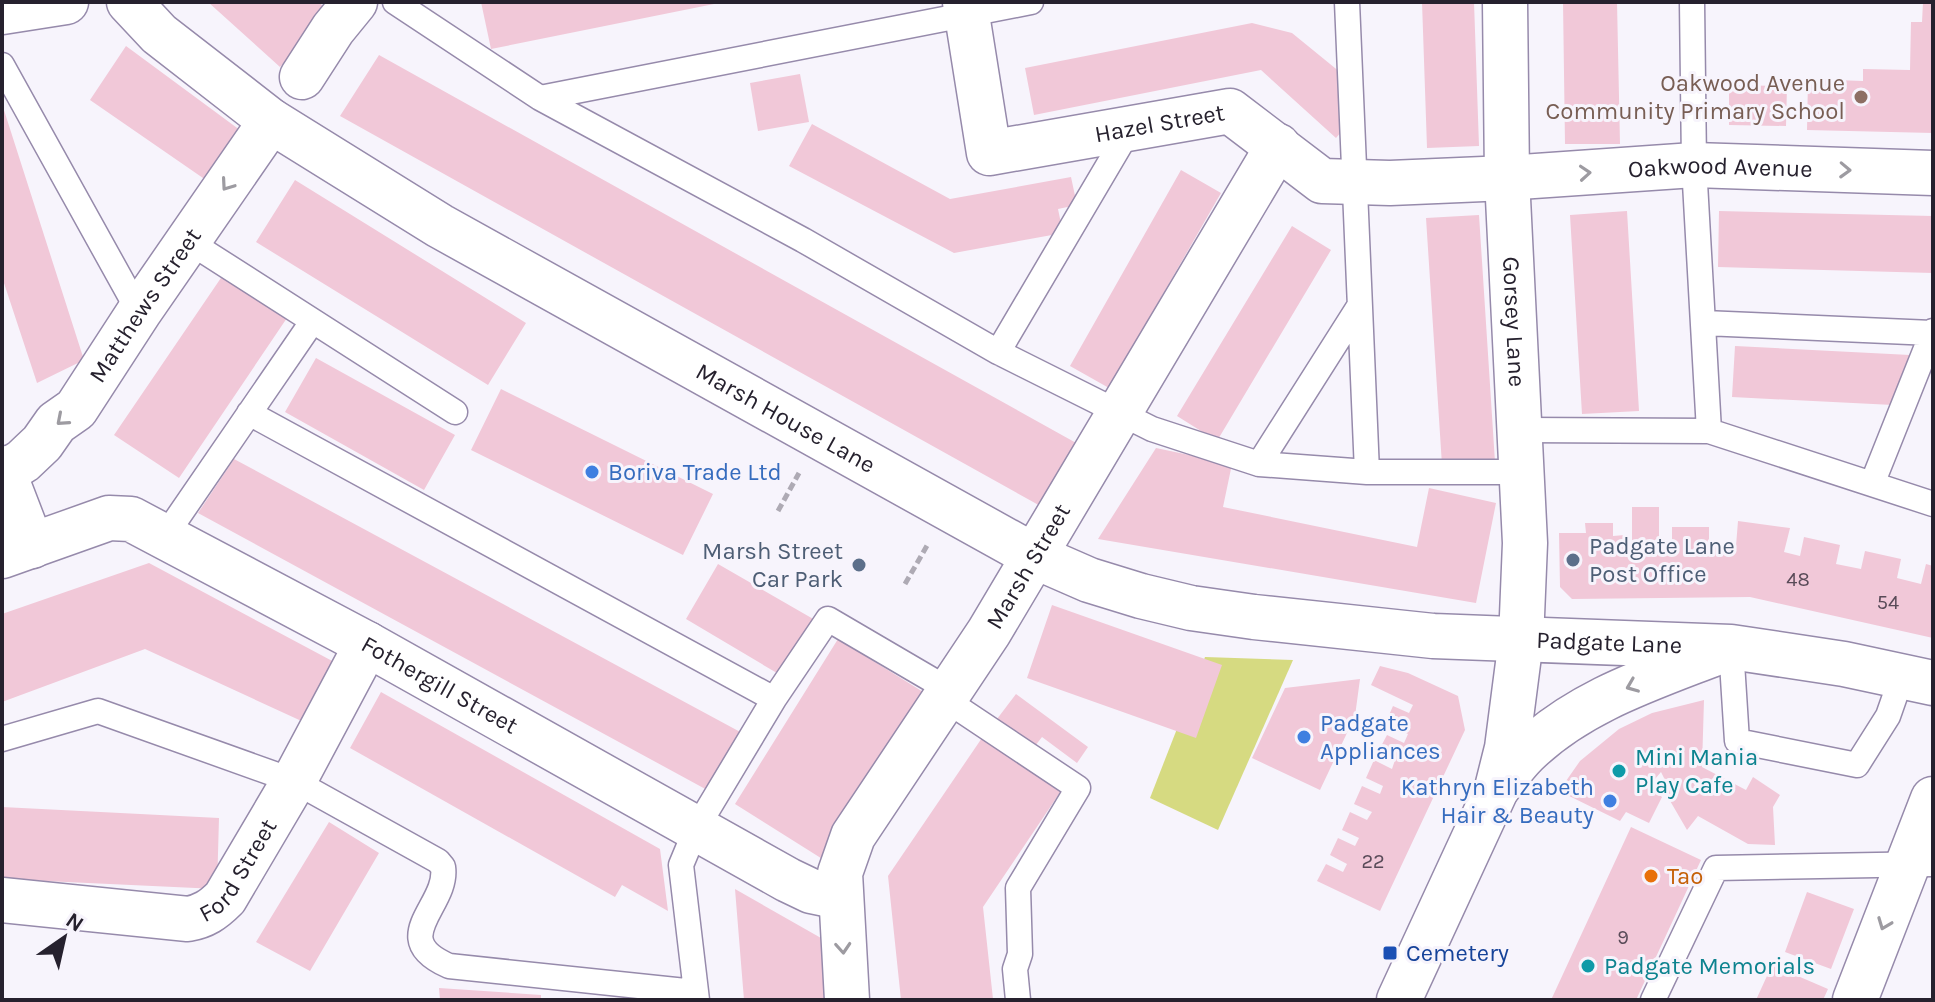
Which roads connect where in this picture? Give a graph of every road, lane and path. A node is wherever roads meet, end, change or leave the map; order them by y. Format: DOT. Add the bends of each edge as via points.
graph roads {
  1 [pos="66,2"];
  2 [pos="129,2"];
  3 [pos="355,2"];
  4 [pos="395,2"];
  5 [pos="1031,2"];
  6 [pos="1347,2"];
  7 [pos="1505,2"];
  8 [pos="1692,2"];
  9 [pos="966,9"];
  10 [pos="2,12"];
  11 [pos="2,65"];
  12 [pos="302,77"];
  13 [pos="540,98"];
  14 [pos="271,121"];
  15 [pos="1129,130"];
  16 [pos="1278,146"];
  17 [pos="1694,165"];
  18 [pos="1933,173"];
  19 [pos="1507,178"];
  20 [pos="1354,183"];
  21 [pos="188,241"];
  22 [pos="1358,308"];
  23 [pos="139,312"];
  24 [pos="312,322"];
  25 [pos="1704,323"];
  26 [pos="1932,332"];
  27 [pos="998,352"];
  28 [pos="455,412"];
  29 [pos="249,413"];
  30 [pos="1120,413"];
  31 [pos="1709,431"];
  32 [pos="1521,451"];
  33 [pos="806,462"];
  34 [pos="1259,464"];
  35 [pos="3,471"];
  36 [pos="1367,472"];
  37 [pos="1872,484"];
  38 [pos="1933,504"];
  39 [pos="778,511"];
  40 [pos="934,533"];
  41 [pos="165,536"];
  42 [pos="17,551"];
  43 [pos="1034,556"];
  44 [pos="905,584"];
  45 [pos="1521,640"];
  46 [pos="367,644"];
  47 [pos="1731,647"];
  48 [pos="1918,679"];
  49 [pos="948,695"];
  50 [pos="774,699"];
  51 [pos="2,739"];
  52 [pos="294,781"];
  53 [pos="1497,788"];
  54 [pos="1933,799"];
  55 [pos="696,829"];
  56 [pos="1920,864"];
  57 [pos="840,897"];
  58 [pos="2,900"];
  59 [pos="696,996"];
  60 [pos="847,1000"];
  61 [pos="1018,1000"];
  62 [pos="1399,1000"];
  63 [pos="1653,1000"];
  64 [pos="1855,1000"];
  1 -- 10 [label="street"];
  2 -- 14 [label="street, Marsh House Lane" via="159,34"];
  3 -- 12 [label="street"];
  4 -- 13 [label="lane"];
  5 -- 9 [label="lane"];
  6 -- 20 [label="lane"];
  7 -- 19 [label="street, Gorsey Lane"];
  8 -- 17 [label="lane"];
  9 -- 13 [label="lane"];
  9 -- 15 [label="street, Hazel Street" via="989,153"];
  11 -- 23 [label="lane"];
  13 -- 27 [label="lane"];
  14 -- 21 [label="street, Matthews Street, one-way"];
  14 -- 43 [label="street, Marsh House Lane" via="440,226"];
  15 -- 16 [label="street, Hazel Street" via="1230,111"];
  15 -- 27 [label="lane"];
  16 -- 20 [label="street, Hazel Street" via="1322,181"];
  16 -- 30 [label="street, Marsh Street"];
  17 -- 18 [label="street, Oakwood Avenue, one-way"];
  19 -- 17 [label="street, Oakwood Avenue, one-way"];
  17 -- 25 [label="lane"];
  19 -- 20 [label="street, Hazel Street"];
  19 -- 32 [label="street, Gorsey Lane"];
  20 -- 22 [label="lane"];
  21 -- 23 [label="street, Matthews Street"];
  21 -- 24 [label="lane"];
  22 -- 34 [label="lane"];
  22 -- 36 [label="lane"];
  23 -- 35 [label="street, Matthews Street, one-way" via="76,409 56,423 23,461"];
  24 -- 28 [label="lane"];
  24 -- 29 [label="lane"];
  25 -- 26 [label="lane"];
  25 -- 31 [label="lane"];
  26 -- 37 [label="lane"];
  27 -- 30 [label="lane"];
  29 -- 41 [label="lane"];
  29 -- 50 [label="lane"];
  30 -- 34 [label="lane"];
  30 -- 43 [label="street, Marsh Street"];
  31 -- 32 [label="lane"];
  31 -- 37 [label="lane"];
  32 -- 36 [label="lane"];
  32 -- 45 [label="street, Gorsey Lane"];
  33 -- 39 [label="path"];
  34 -- 36 [label="lane"];
  35 -- 42 [label="street"];
  37 -- 38 [label="lane"];
  40 -- 44 [label="path"];
  41 -- 42 [label="street, Fothergill Street" via="131,519 109,518"];
  41 -- 46 [label="street, Fothergill Street"];
  43 -- 45 [label="street, Marsh House Lane" via="1089,580 1191,608 1410,635"];
  43 -- 49 [label="street, Marsh Street"];
  45 -- 47 [label="street, Padgate Lane"];
  45 -- 53 [label="street, Padgate Lane"];
  46 -- 52 [label="street, Ford Street"];
  46 -- 55 [label="street, Fothergill Street"];
  47 -- 48 [label="street, Padgate Lane"];
  47 -- 48 [label="lane" via="1737,741 1857,765"];
  47 -- 53 [label="street, one-way" via="1598,701 1525,754"];
  49 -- 50 [label="lane" via="828,619"];
  49 -- 57 [label="street, Marsh Street" via="853,836 840,873"];
  49 -- 61 [label="lane" via="1078,788 1018,888"];
  50 -- 55 [label="lane"];
  51 -- 52 [label="lane" via="98,711"];
  52 -- 58 [label="street, Ford Street" via="225,898 203,916 188,919"];
  52 -- 59 [label="lane" via="443,867 443,883 421,926 422,944 435,960 449,966"];
  53 -- 62 [label="street, Padgate Lane"];
  54 -- 56 [label="street"];
  55 -- 57 [label="street, Fothergill Street" via="800,886"];
  55 -- 59 [label="lane" via="681,865"];
  56 -- 63 [label="lane" via="1716,868"];
  56 -- 64 [label="street, one-way"];
  57 -- 60 [label="street, Marsh Street, one-way"];
}
